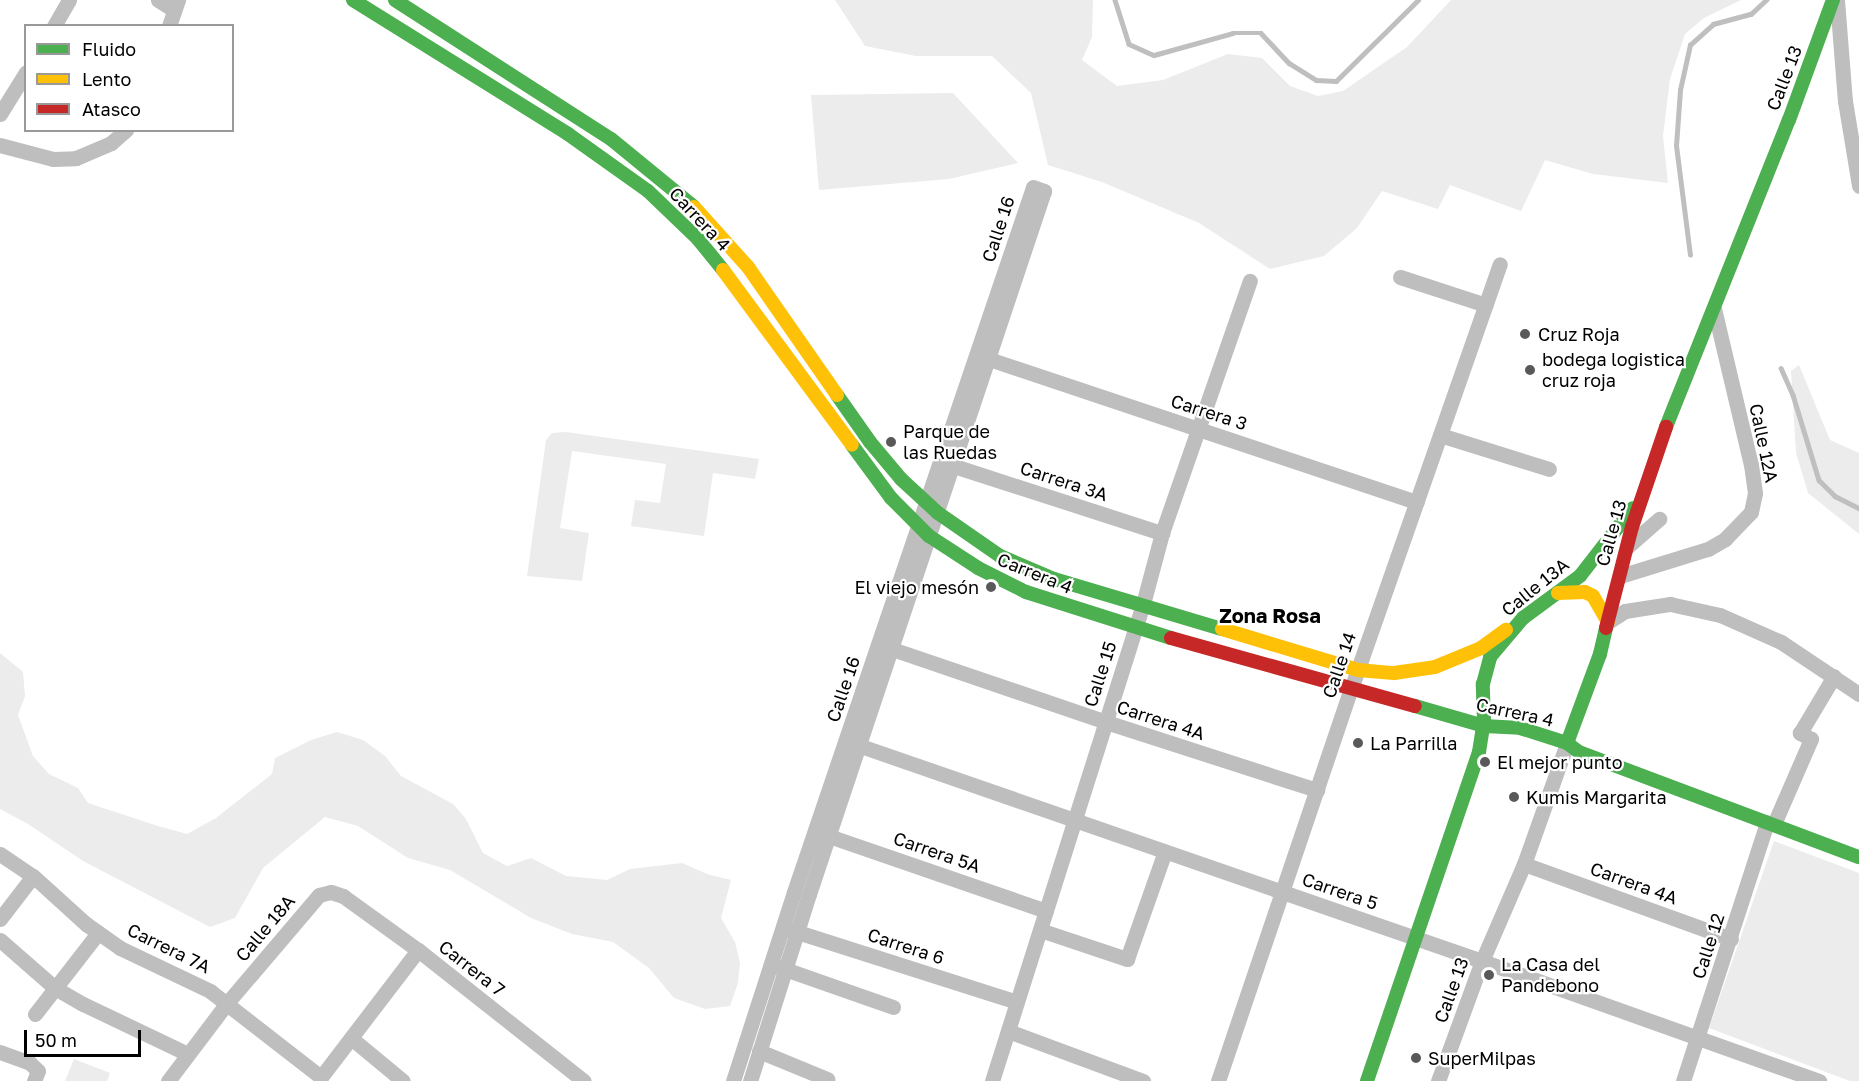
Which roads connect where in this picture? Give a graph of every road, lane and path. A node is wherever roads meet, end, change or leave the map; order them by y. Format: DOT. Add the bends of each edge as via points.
graph roads {
  1 [pos="69,0"];
  2 [pos="158,0"];
  3 [pos="353,0"];
  4 [pos="395,0"];
  5 [pos="1835,0"];
  6 [pos="176,5"];
  7 [pos="55,24"];
  8 [pos="170,24"];
  9 [pos="24,75"];
  10 [pos="0,114"];
  11 [pos="124,132"];
  12 [pos="0,145"];
  13 [pos="1859,186"];
  14 [pos="1500,264"];
  15 [pos="1400,277"];
  16 [pos="1250,281"];
  17 [pos="1486,305"];
  18 [pos="1714,306"];
  19 [pos="990,358"];
  20 [pos="1197,429"];
  21 [pos="865,434"];
  22 [pos="1440,435"];
  23 [pos="849,442"];
  24 [pos="954,466"];
  25 [pos="1549,469"];
  26 [pos="1641,499"];
  27 [pos="1417,502"];
  28 [pos="932,508"];
  29 [pos="1659,519"];
  30 [pos="924,532"];
  31 [pos="1162,533"];
  32 [pos="1627,547"];
  33 [pos="1620,576"];
  34 [pos="1558,593"];
  35 [pos="1143,604"];
  36 [pos="1523,618"];
  37 [pos="1608,622"];
  38 [pos="1136,628"];
  39 [pos="892,649"];
  40 [pos="1358,670"];
  41 [pos="1834,676"];
  42 [pos="1351,689"];
  43 [pos="1859,694"];
  44 [pos="1106,722"];
  45 [pos="1484,726"];
  46 [pos="1567,742"];
  47 [pos="853,743"];
  48 [pos="1317,790"];
  49 [pos="1075,819"];
  50 [pos="1771,823"];
  51 [pos="822,834"];
  52 [pos="1165,850"];
  53 [pos="0,854"];
  54 [pos="1859,856"];
  55 [pos="1524,864"];
  56 [pos="33,876"];
  57 [pos="1283,891"];
  58 [pos="331,892"];
  59 [pos="1046,911"];
  60 [pos="0,919"];
  61 [pos="790,929"];
  62 [pos="1040,930"];
  63 [pos="98,933"];
  64 [pos="1416,938"];
  65 [pos="1731,939"];
  66 [pos="0,940"];
  67 [pos="418,950"];
  68 [pos="1482,961"];
  69 [pos="778,966"];
  70 [pos="55,988"];
  71 [pos="1017,1002"];
  72 [pos="227,1003"];
  73 [pos="893,1007"];
  74 [pos="35,1014"];
  75 [pos="1008,1031"];
  76 [pos="351,1038"];
  77 [pos="1697,1039"];
  78 [pos="759,1051"];
  79 [pos="0,1052"];
  80 [pos="188,1054"];
  81 [pos="1104,1075"];
  82 [pos="36,1076"];
  83 [pos="827,1079"];
  84 [pos="582,1080"];
  85 [pos="168,1081"];
  86 [pos="404,1081"];
  87 [pos="733,1081"];
  88 [pos="750,1081"];
  89 [pos="992,1081"];
  90 [pos="1143,1081"];
  91 [pos="1218,1081"];
  92 [pos="1366,1081"];
  93 [pos="1438,1081"];
  94 [pos="1683,1081"];
  95 [pos="1819,1081"];
  1 -- 7 [label="street"];
  2 -- 6 [label="street"];
  3 -- 23 [label="main road, Carrera 4" via="591,149 648,191 718,263"];
  4 -- 21 [label="main road, Carrera 4" via="610,139 701,212 748,267"];
  5 -- 13 [label="street" via="1845,101"];
  5 -- 18 [label="main road, Calle 13"];
  6 -- 8 [label="street"];
  9 -- 10 [label="street"];
  11 -- 12 [label="street" via="111,143 76,158 53,159"];
  14 -- 17 [label="street, Calle 14"];
  15 -- 17 [label="street"];
  16 -- 20 [label="street, Calle 15"];
  17 -- 22 [label="street, Calle 14"];
  18 -- 26 [label="main road, Calle 13"];
  18 -- 33 [label="street, Calle 12A" via="1751,465 1755,493 1751,512 1725,539 1708,549"];
  19 -- 20 [label="street, Carrera 3"];
  19 -- 24 [label="street, Calle 16"];
  19 -- 28 [label="street, Calle 16" via="1044,191 1033,187"];
  20 -- 27 [label="street, Carrera 3"];
  20 -- 31 [label="street, Calle 15"];
  21 -- 23 [label="main road"];
  21 -- 28 [label="main road, Carrera 4" via="901,479"];
  22 -- 25 [label="street"];
  22 -- 27 [label="street, Calle 14"];
  23 -- 30 [label="main road, Carrera 4" via="891,498"];
  24 -- 28 [label="street, Calle 16"];
  24 -- 31 [label="street, Carrera 3A"];
  26 -- 32 [label="main road, Calle 13"];
  26 -- 34 [label="main road, Calle 13A" via="1588,567"];
  27 -- 40 [label="street, Calle 14"];
  28 -- 30 [label="street, Calle 16"];
  28 -- 35 [label="main road, Carrera 4" via="973,540 1028,569"];
  29 -- 32 [label="street"];
  30 -- 38 [label="main road, Carrera 4" via="1009,585"];
  30 -- 39 [label="street, Calle 16"];
  30 -- 47 [label="street, Calle 16"];
  31 -- 35 [label="street, Calle 15"];
  32 -- 33 [label="main road, Calle 13"];
  33 -- 37 [label="main road, Calle 13"];
  34 -- 36 [label="main road, Calle 13A"];
  34 -- 37 [label="main road" via="1585,592 1593,596"];
  35 -- 38 [label="street, Calle 15"];
  35 -- 40 [label="main road, Carrera 4"];
  36 -- 40 [label="main road, Carrera 4" via="1481,648 1435,667 1394,673"];
  36 -- 45 [label="main road, Calle 13A" via="1490,657 1483,684"];
  37 -- 41 [label="street" via="1625,611 1646,606 1691,607 1753,628"];
  37 -- 46 [label="main road, Calle 13"];
  38 -- 42 [label="main road, Carrera 4"];
  38 -- 44 [label="street, Calle 15"];
  39 -- 44 [label="street, Carrera 4A"];
  39 -- 47 [label="street, Calle 16"];
  40 -- 42 [label="street, Calle 14"];
  41 -- 43 [label="street"];
  41 -- 50 [label="street, Calle 12" via="1800,733 1811,739"];
  42 -- 45 [label="main road, Carrera 4"];
  42 -- 48 [label="street, Calle 14"];
  44 -- 48 [label="street, Carrera 4A"];
  44 -- 49 [label="street, Calle 15"];
  45 -- 46 [label="main road, Carrera 4" via="1520,728"];
  45 -- 64 [label="main road, Calle 13A" via="1479,752"];
  46 -- 50 [label="main road, Carrera 4" via="1579,752"];
  46 -- 55 [label="street, Calle 13"];
  47 -- 49 [label="street, Carrera 5"];
  47 -- 51 [label="street, Calle 16"];
  48 -- 57 [label="street, Calle 14"];
  49 -- 52 [label="street, Carrera 5"];
  49 -- 59 [label="street, Calle 15"];
  50 -- 54 [label="main road, Carrera 4"];
  50 -- 65 [label="street, Calle 12"];
  51 -- 59 [label="street, Carrera 5A"];
  51 -- 61 [label="street, Calle 16"];
  52 -- 57 [label="street, Carrera 5"];
  52 -- 62 [label="street" via="1127,959"];
  53 -- 56 [label="street, Carrera 7A"];
  55 -- 65 [label="street, Carrera 4A"];
  55 -- 68 [label="street, Calle 13"];
  56 -- 60 [label="street"];
  56 -- 63 [label="street, Carrera 7A"];
  57 -- 64 [label="street, Carrera 5"];
  57 -- 91 [label="street, Calle 14"];
  58 -- 67 [label="street, Carrera 7" via="343,896"];
  58 -- 72 [label="street, Calle 18A" via="319,895"];
  59 -- 62 [label="street, Calle 15"];
  61 -- 69 [label="street, Calle 16"];
  61 -- 71 [label="street, Carrera 6"];
  62 -- 71 [label="street, Calle 15"];
  63 -- 70 [label="street"];
  63 -- 72 [label="street, Carrera 7A"];
  64 -- 68 [label="street, Carrera 5"];
  64 -- 92 [label="main road, Calle 13A"];
  65 -- 77 [label="street, Calle 12"];
  66 -- 70 [label="street"];
  67 -- 76 [label="street"];
  67 -- 84 [label="street, Carrera 7"];
  68 -- 77 [label="street, Carrera 5"];
  68 -- 93 [label="street, Calle 13"];
  69 -- 73 [label="street"];
  69 -- 78 [label="street, Calle 16"];
  69 -- 87 [label="street, Calle 16"];
  70 -- 74 [label="street"];
  70 -- 80 [label="street"];
  71 -- 75 [label="street, Calle 15"];
  72 -- 76 [label="street, Carrera 7A" via="321,1077"];
  72 -- 80 [label="street, Calle 18A"];
  75 -- 81 [label="street"];
  75 -- 89 [label="street, Calle 15"];
  76 -- 86 [label="street"];
  77 -- 94 [label="street, Calle 12"];
  77 -- 95 [label="street, Carrera 5"];
  78 -- 83 [label="street"];
  78 -- 88 [label="street, Calle 16"];
  79 -- 82 [label="street" via="30,1063"];
  80 -- 85 [label="street, Calle 18A"];
  81 -- 90 [label="street"];
}
